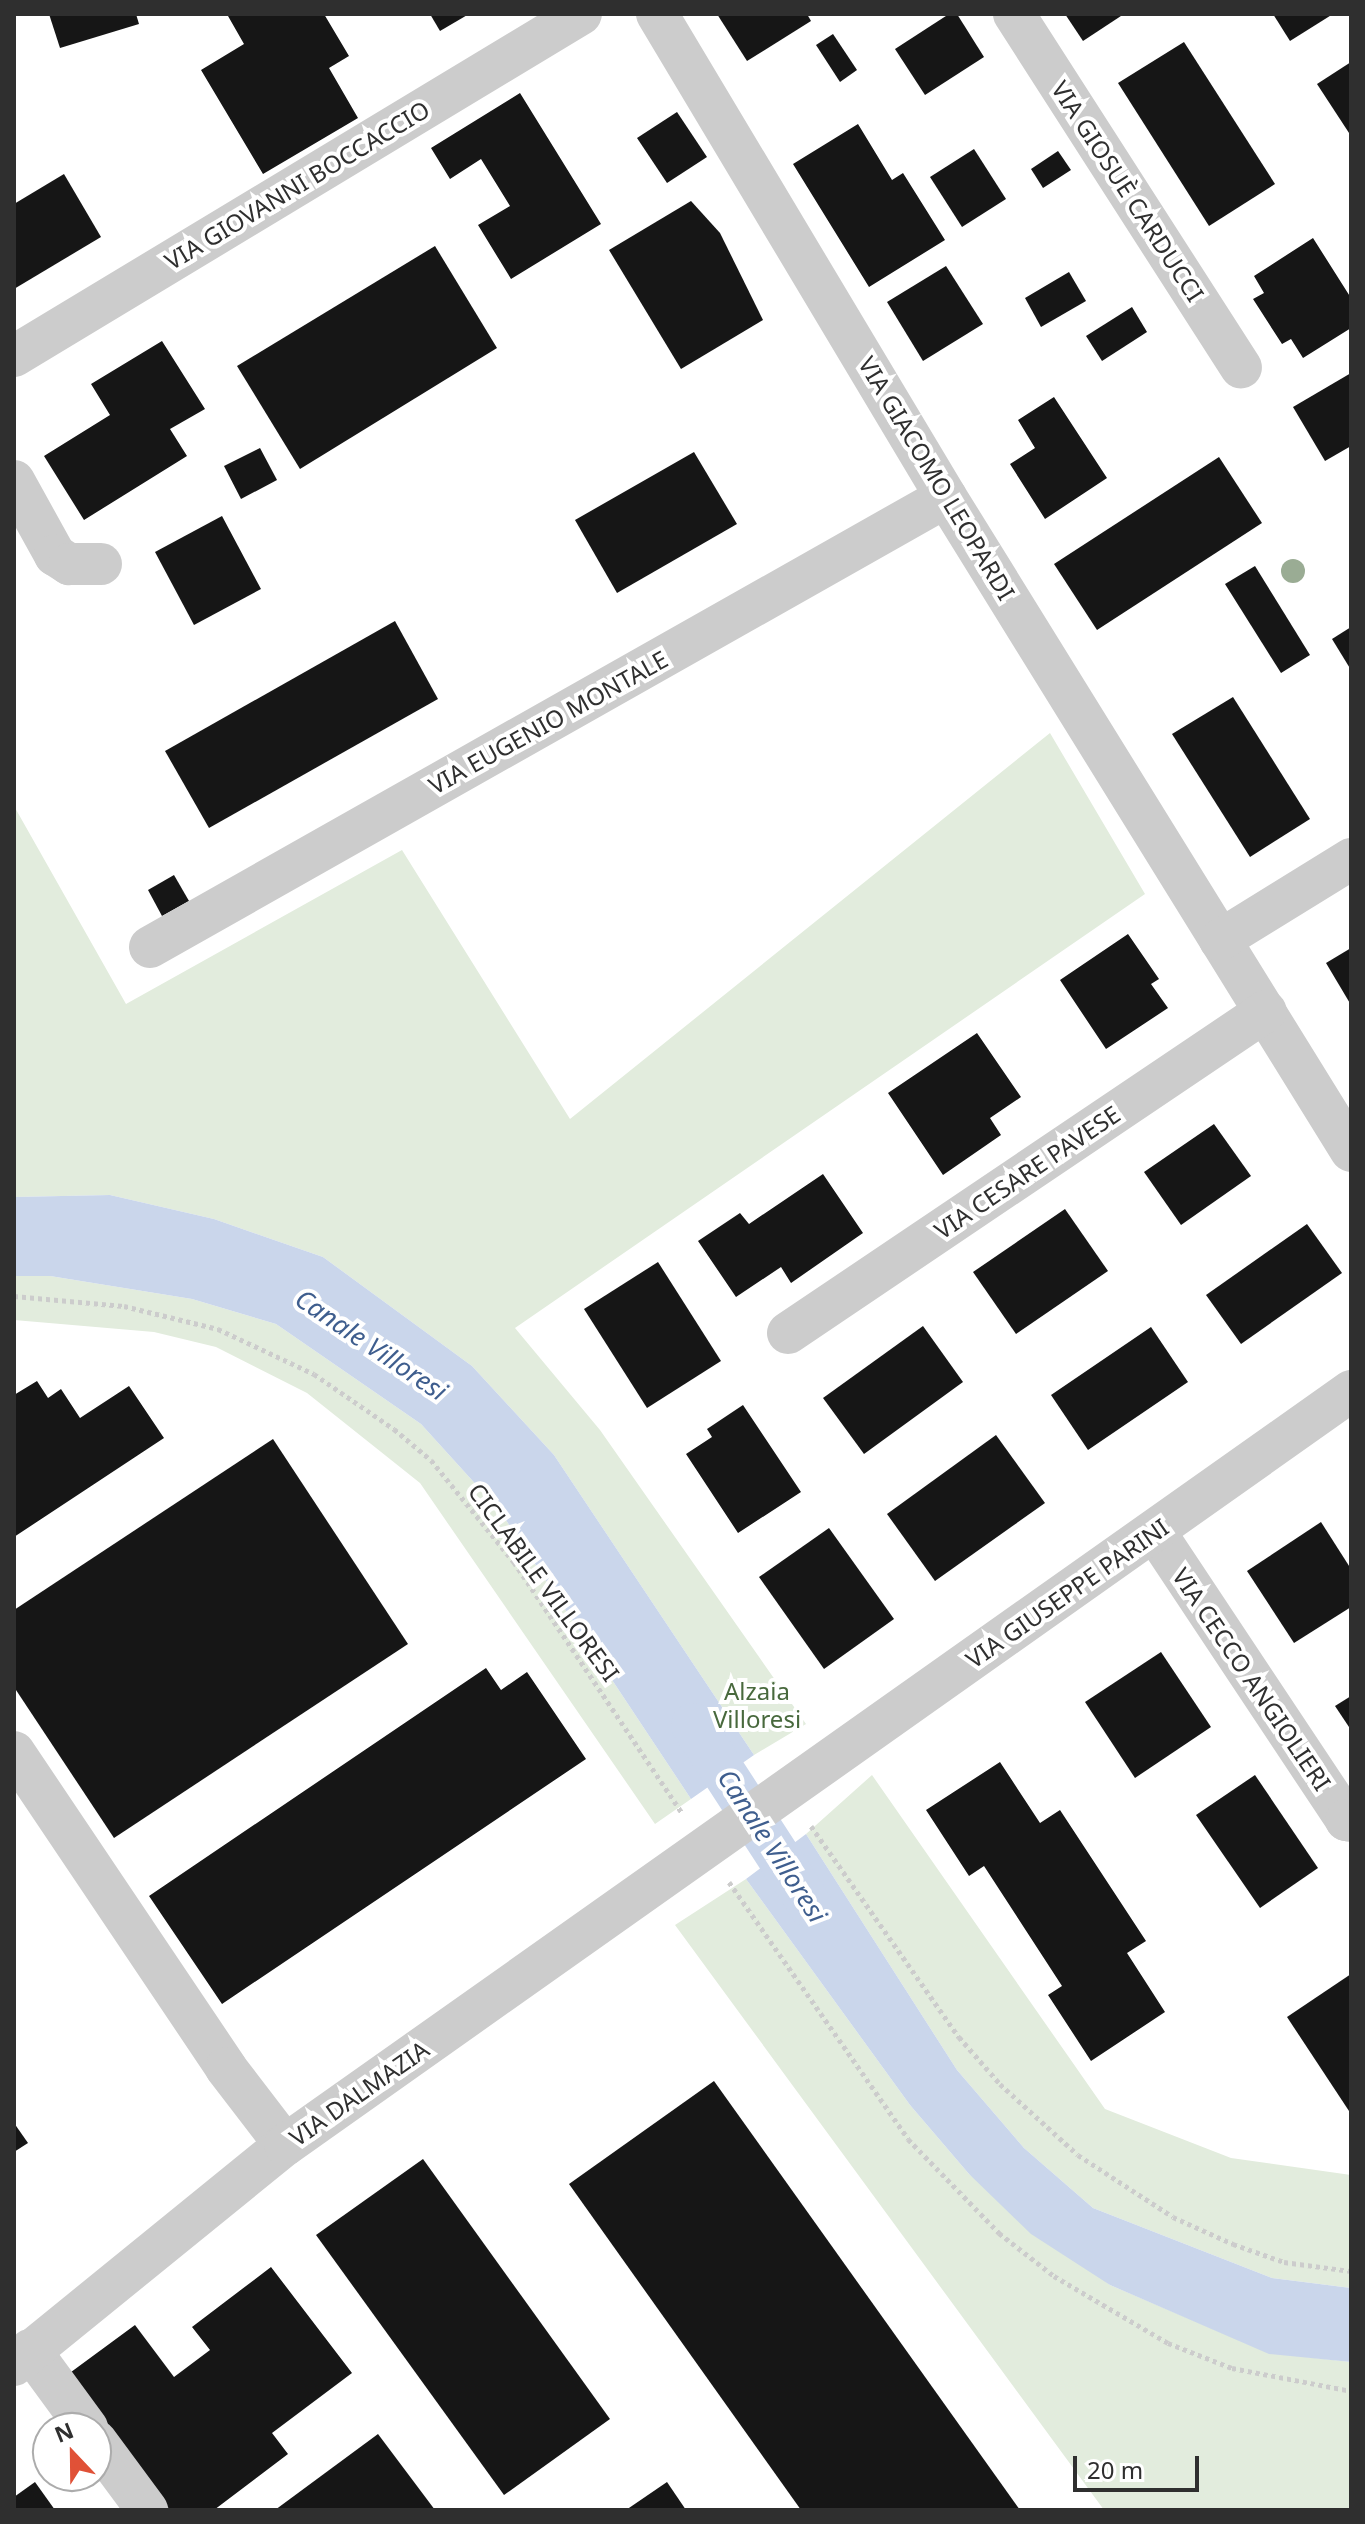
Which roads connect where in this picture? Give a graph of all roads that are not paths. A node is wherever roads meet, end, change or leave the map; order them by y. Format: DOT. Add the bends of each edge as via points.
graph roads {
  1 [pos="581,14"];
  2 [pos="657,14"];
  3 [pos="1014,14"];
  4 [pos="14,356"];
  5 [pos="1241,367"];
  6 [pos="14,481"];
  7 [pos="946,497"];
  8 [pos="101,564"];
  9 [pos="1351,859"];
  10 [pos="1220,940"];
  11 [pos="150,947"];
  12 [pos="1266,1011"];
  13 [pos="1351,1151"];
  14 [pos="788,1333"];
  15 [pos="1351,1391"];
  16 [pos="1155,1532"];
  17 [pos="14,1752"];
  18 [pos="1351,1821"];
  19 [pos="719,1840"];
  20 [pos="285,2145"];
  21 [pos="22,2358"];
  22 [pos="72,2412"];
  23 [pos="112,2463"];
  24 [pos="147,2510"];
  1 -- 4 [label="street, VIA GIOVANNI BOCCACCIO"];
  2 -- 7 [label="street, VIA GIACOMO LEOPARDI"];
  3 -- 5 [label="street, VIA GIOSUÈ CARDUCCI"];
  6 -- 8 [label="street" via="55,555 69,564"];
  7 -- 10 [label="street, VIA GIACOMO LEOPARDI"];
  7 -- 11 [label="street, VIA EUGENIO MONTALE"];
  9 -- 10 [label="street"];
  10 -- 12 [label="street, VIA GIACOMO LEOPARDI"];
  12 -- 13 [label="street, VIA GIACOMO LEOPARDI"];
  12 -- 14 [label="street, VIA CESARE PAVESE"];
  15 -- 16 [label="street, VIA GIUSEPPE PARINI"];
  16 -- 18 [label="street, VIA CECCO ANGIOLIERI"];
  16 -- 19 [label="street, VIA GIUSEPPE PARINI" via="794,1808"];
  17 -- 20 [label="street" via="226,2068"];
  19 -- 20 [label="street, VIA DALMAZIA"];
  20 -- 21 [label="street, VIA DALMAZIA"];
  21 -- 22 [label="street"];
  23 -- 24 [label="street"];
}
